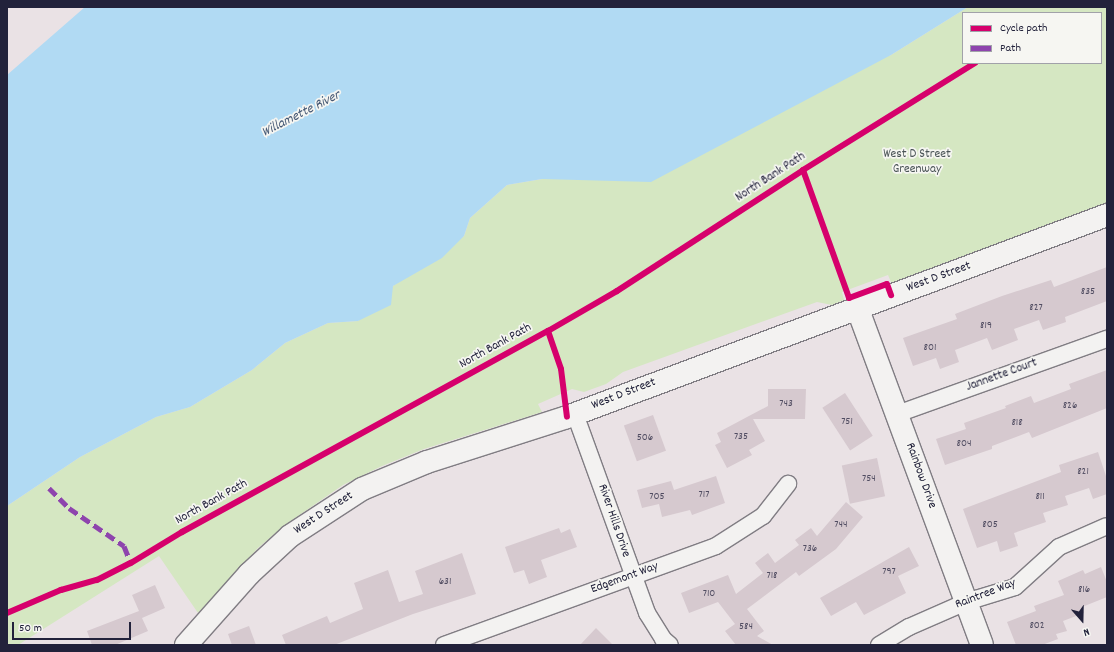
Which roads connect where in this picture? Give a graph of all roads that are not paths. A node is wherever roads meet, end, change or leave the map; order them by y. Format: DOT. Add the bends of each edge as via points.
graph roads {
  1 [pos="1107,215"];
  2 [pos="857,307"];
  3 [pos="1107,338"];
  4 [pos="575,414"];
  5 [pos="897,414"];
  6 [pos="788,484"];
  7 [pos="1107,526"];
  8 [pos="633,576"];
  9 [pos="966,602"];
  10 [pos="186,645"];
  11 [pos="444,645"];
  12 [pos="670,645"];
  13 [pos="879,645"];
  14 [pos="982,645"];
  1 -- 2 [label="street, West D Street"];
  2 -- 4 [label="street, West D Street"];
  2 -- 5 [label="street, Rainbow Drive"];
  3 -- 5 [label="street, Jannette Court"];
  4 -- 8 [label="street, River Hills Drive"];
  4 -- 10 [label="street, West D Street" via="427,462 362,490 329,509 290,536 249,574"];
  5 -- 9 [label="street, Rainbow Drive"];
  6 -- 8 [label="street, Edgemont Way" via="763,516 740,533 716,546"];
  7 -- 9 [label="street, Raintree Way" via="1059,547 1015,587"];
  8 -- 11 [label="street, Edgemont Way"];
  8 -- 12 [label="street, River Hills Drive" via="647,613 663,639"];
  9 -- 13 [label="street, Raintree Way" via="909,627"];
  9 -- 14 [label="street, Rainbow Drive"];
}
